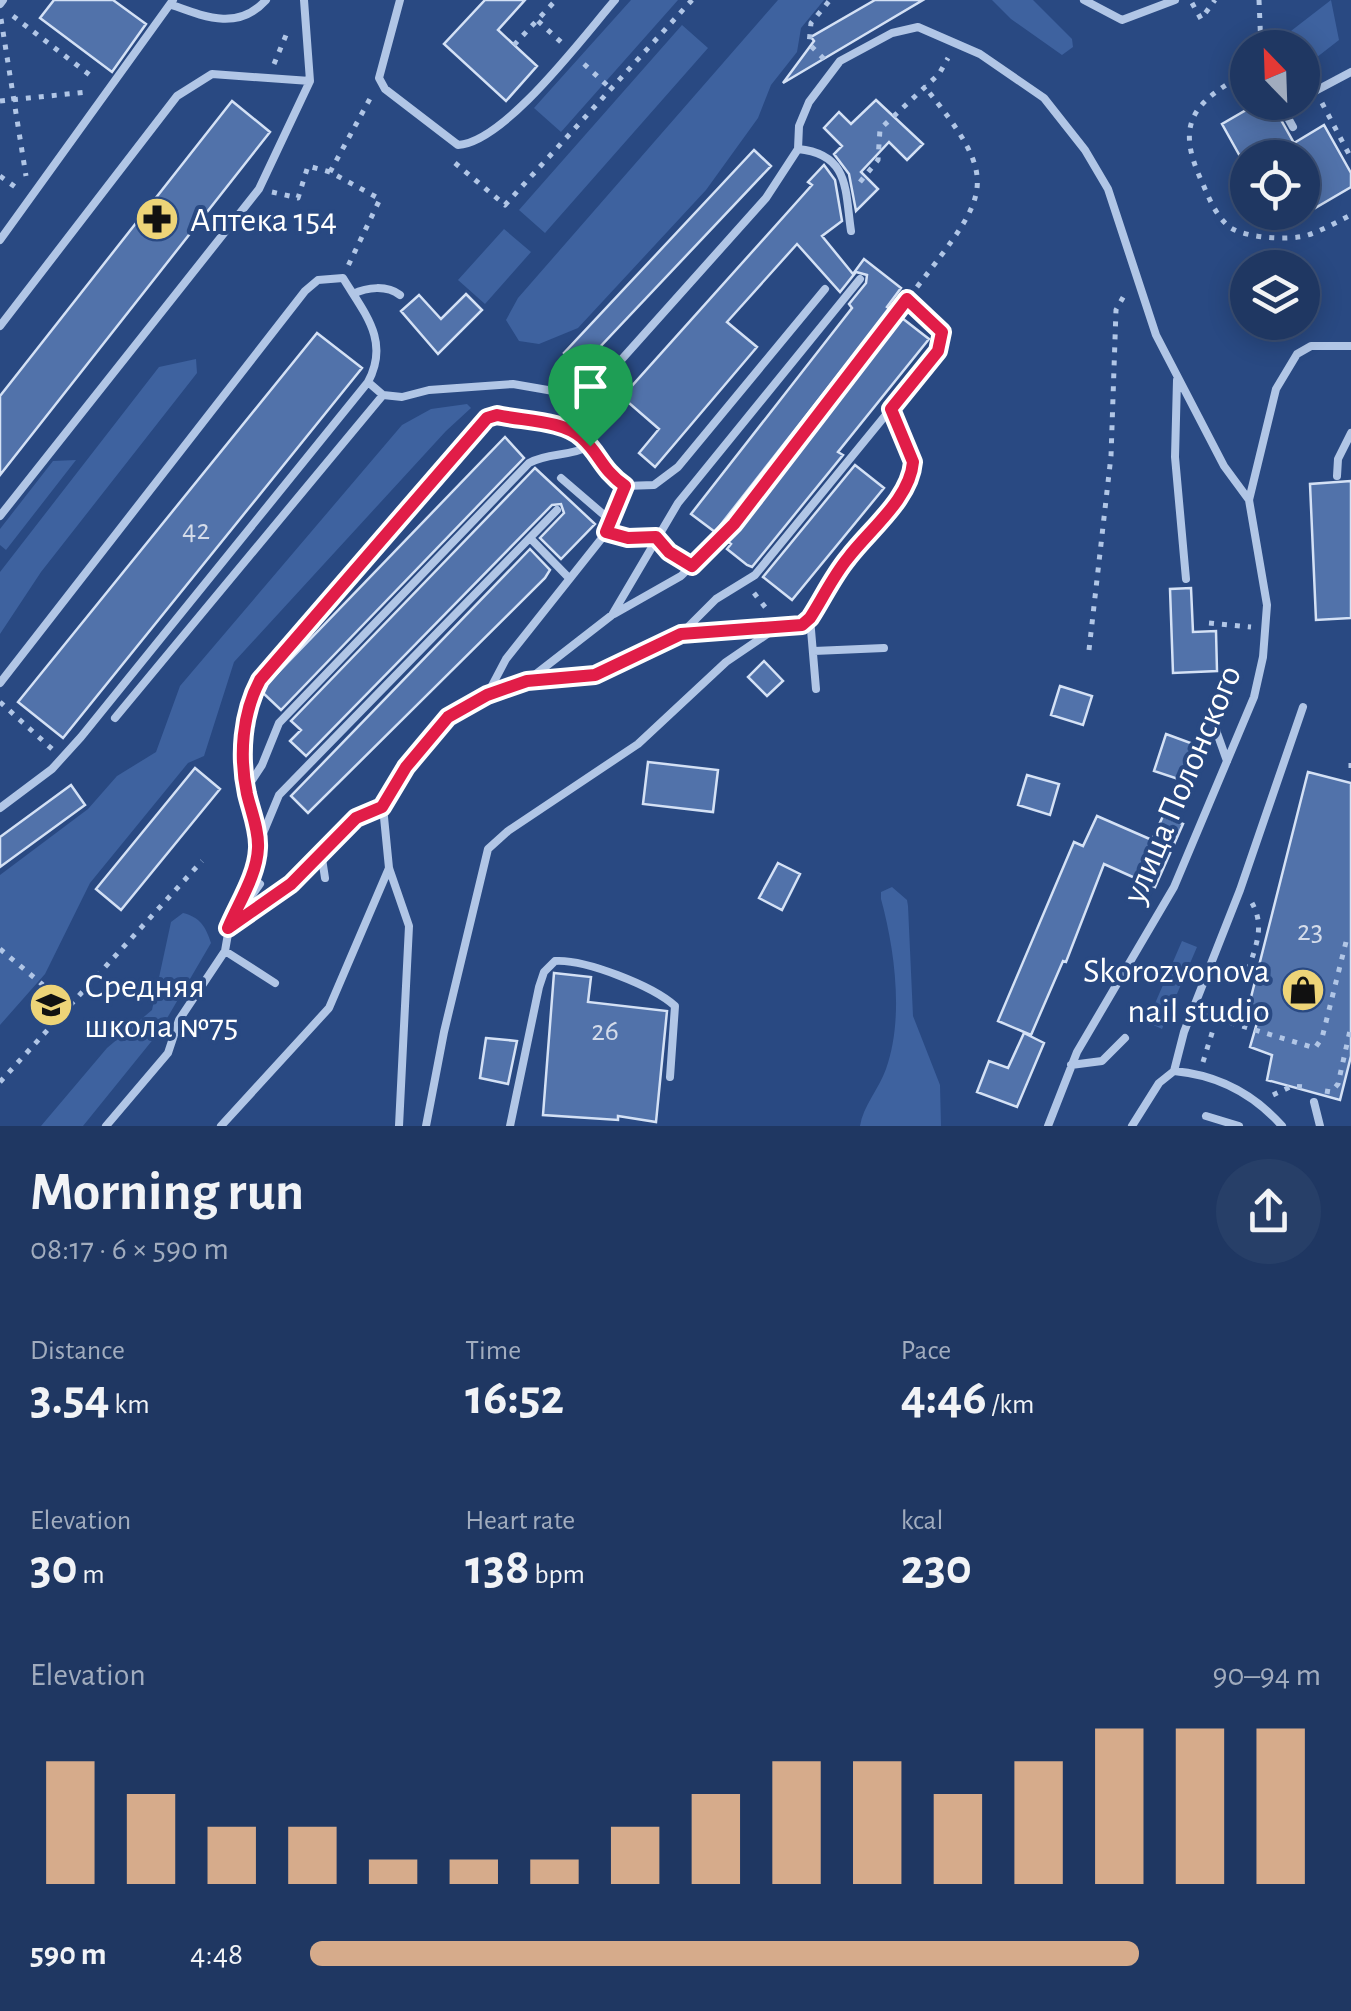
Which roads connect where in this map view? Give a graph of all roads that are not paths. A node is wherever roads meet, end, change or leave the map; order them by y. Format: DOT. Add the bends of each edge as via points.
graph roads {
  1 [pos="266,0"];
  2 [pos="304,0"];
  3 [pos="400,0"];
  4 [pos="616,0"];
  5 [pos="1084,0"];
  6 [pos="1174,0"];
  7 [pos="172,2"];
  8 [pos="1351,72"];
  9 [pos="310,81"];
  10 [pos="1320,90"];
  11 [pos="1289,120"];
  12 [pos="1293,127"];
  13 [pos="798,148"];
  14 [pos="851,232"];
  15 [pos="0,240"];
  16 [pos="860,279"];
  17 [pos="825,290"];
  18 [pos="353,294"];
  19 [pos="400,296"];
  20 [pos="907,299"];
  21 [pos="0,326"];
  22 [pos="1351,346"];
  23 [pos="938,351"];
  24 [pos="1176,380"];
  25 [pos="368,382"];
  26 [pos="383,395"];
  27 [pos="588,397"];
  28 [pos="1351,433"];
  29 [pos="590,446"];
  30 [pos="1337,476"];
  31 [pos="561,478"];
  32 [pos="625,486"];
  33 [pos="1249,500"];
  34 [pos="893,504"];
  35 [pos="557,510"];
  36 [pos="0,516"];
  37 [pos="611,521"];
  38 [pos="530,538"];
  39 [pos="568,577"];
  40 [pos="1186,579"];
  41 [pos="612,615"];
  42 [pos="810,618"];
  43 [pos="779,626"];
  44 [pos="681,634"];
  45 [pos="884,648"];
  46 [pos="814,651"];
  47 [pos="527,681"];
  48 [pos="0,683"];
  49 [pos="816,690"];
  50 [pos="487,695"];
  51 [pos="1215,706"];
  52 [pos="1304,707"];
  53 [pos="115,718"];
  54 [pos="1227,761"];
  55 [pos="246,789"];
  56 [pos="382,807"];
  57 [pos="0,808"];
  58 [pos="259,842"];
  59 [pos="321,852"];
  60 [pos="388,868"];
  61 [pos="324,878"];
  62 [pos="260,884"];
  63 [pos="228,928"];
  64 [pos="225,952"];
  65 [pos="276,984"];
  66 [pos="1125,1038"];
  67 [pos="1072,1065"];
  68 [pos="1174,1071"];
  69 [pos="670,1076"];
  70 [pos="1314,1102"];
  71 [pos="1206,1116"];
  72 [pos="106,1126"];
  73 [pos="221,1126"];
  74 [pos="399,1126"];
  75 [pos="426,1126"];
  76 [pos="510,1126"];
  77 [pos="1048,1126"];
  78 [pos="1132,1126"];
  79 [pos="1239,1126"];
  80 [pos="1282,1126"];
  81 [pos="1320,1126"];
  1 -- 7 [label="lane" via="254,12 218,21"];
  2 -- 9 [label="lane"];
  3 -- 4 [label="lane" via="379,78 458,145 472,144 507,120"];
  5 -- 6 [label="lane" via="1122,20"];
  7 -- 15 [label="lane"];
  8 -- 10 [label="lane"];
  9 -- 21 [label="lane" via="212,74 177,96"];
  9 -- 36 [label="lane" via="259,189"];
  11 -- 12 [label="lane"];
  13 -- 14 [label="lane" via="818,151 838,167 849,196"];
  13 -- 24 [label="lane" via="809,102 840,62 892,32 918,27 957,42 1044,98 1086,150 1108,189"];
  13 -- 27 [label="lane" via="766,198"];
  16 -- 41 [label="lane" via="678,503"];
  17 -- 32 [label="lane" via="678,468 654,485"];
  18 -- 19 [label="lane" via="370,288"];
  18 -- 25 [label="lane" via="380,346"];
  18 -- 48 [label="lane" via="343,278 333,276 304,290"];
  20 -- 41 [label="lane" via="734,524 681,576"];
  22 -- 33 [label="lane" via="1311,346 1287,368"];
  23 -- 44 [label="lane" via="756,575 716,599"];
  24 -- 33 [label="lane"];
  24 -- 40 [label="lane" via="1174,442"];
  25 -- 26 [label="lane"];
  25 -- 57 [label="lane" via="81,738"];
  26 -- 27 [label="lane" via="513,384"];
  26 -- 53 [label="lane"];
  27 -- 29 [label="lane" via="598,416"];
  28 -- 30 [label="lane"];
  29 -- 32 [label="lane" via="606,473"];
  29 -- 55 [label="lane" via="570,457 542,456 530,463 279,723"];
  29 -- 55 [label="lane" via="567,428 487,418 260,680 244,736"];
  31 -- 37 [label="lane"];
  32 -- 37 [label="lane"];
  33 -- 54 [label="lane, улица Полонского" via="1267,626 1254,696"];
  34 -- 42 [label="lane" via="845,561"];
  35 -- 38 [label="lane"];
  37 -- 39 [label="lane"];
  38 -- 39 [label="lane"];
  38 -- 58 [label="lane" via="279,795"];
  39 -- 50 [label="lane" via="506,658"];
  41 -- 47 [label="lane"];
  42 -- 43 [label="lane"];
  42 -- 46 [label="lane"];
  43 -- 44 [label="lane"];
  43 -- 75 [label="lane" via="726,662 638,744 488,849"];
  44 -- 47 [label="lane" via="595,675"];
  45 -- 46 [label="lane"];
  46 -- 49 [label="lane"];
  47 -- 50 [label="lane"];
  50 -- 56 [label="lane" via="448,717"];
  51 -- 54 [label="lane"];
  52 -- 68 [label="lane"];
  54 -- 67 [label="lane, улица Полонского" via="1174,887"];
  55 -- 58 [label="lane"];
  56 -- 59 [label="lane" via="356,818"];
  56 -- 60 [label="lane"];
  58 -- 63 [label="lane" via="256,867"];
  59 -- 61 [label="lane"];
  59 -- 63 [label="lane" via="291,884"];
  60 -- 73 [label="lane" via="329,1008"];
  60 -- 74 [label="lane" via="409,926"];
  62 -- 63 [label="lane"];
  63 -- 64 [label="lane"];
  64 -- 65 [label="lane"];
  64 -- 72 [label="lane" via="180,1020 168,1053"];
  66 -- 67 [label="lane" via="1102,1062"];
  67 -- 77 [label="lane, улица Полонского"];
  68 -- 78 [label="lane"];
  68 -- 80 [label="lane" via="1247,1093"];
  69 -- 76 [label="lane" via="676,1006 602,969 556,961 539,987"];
  70 -- 81 [label="lane"];
  71 -- 79 [label="lane"];
}
